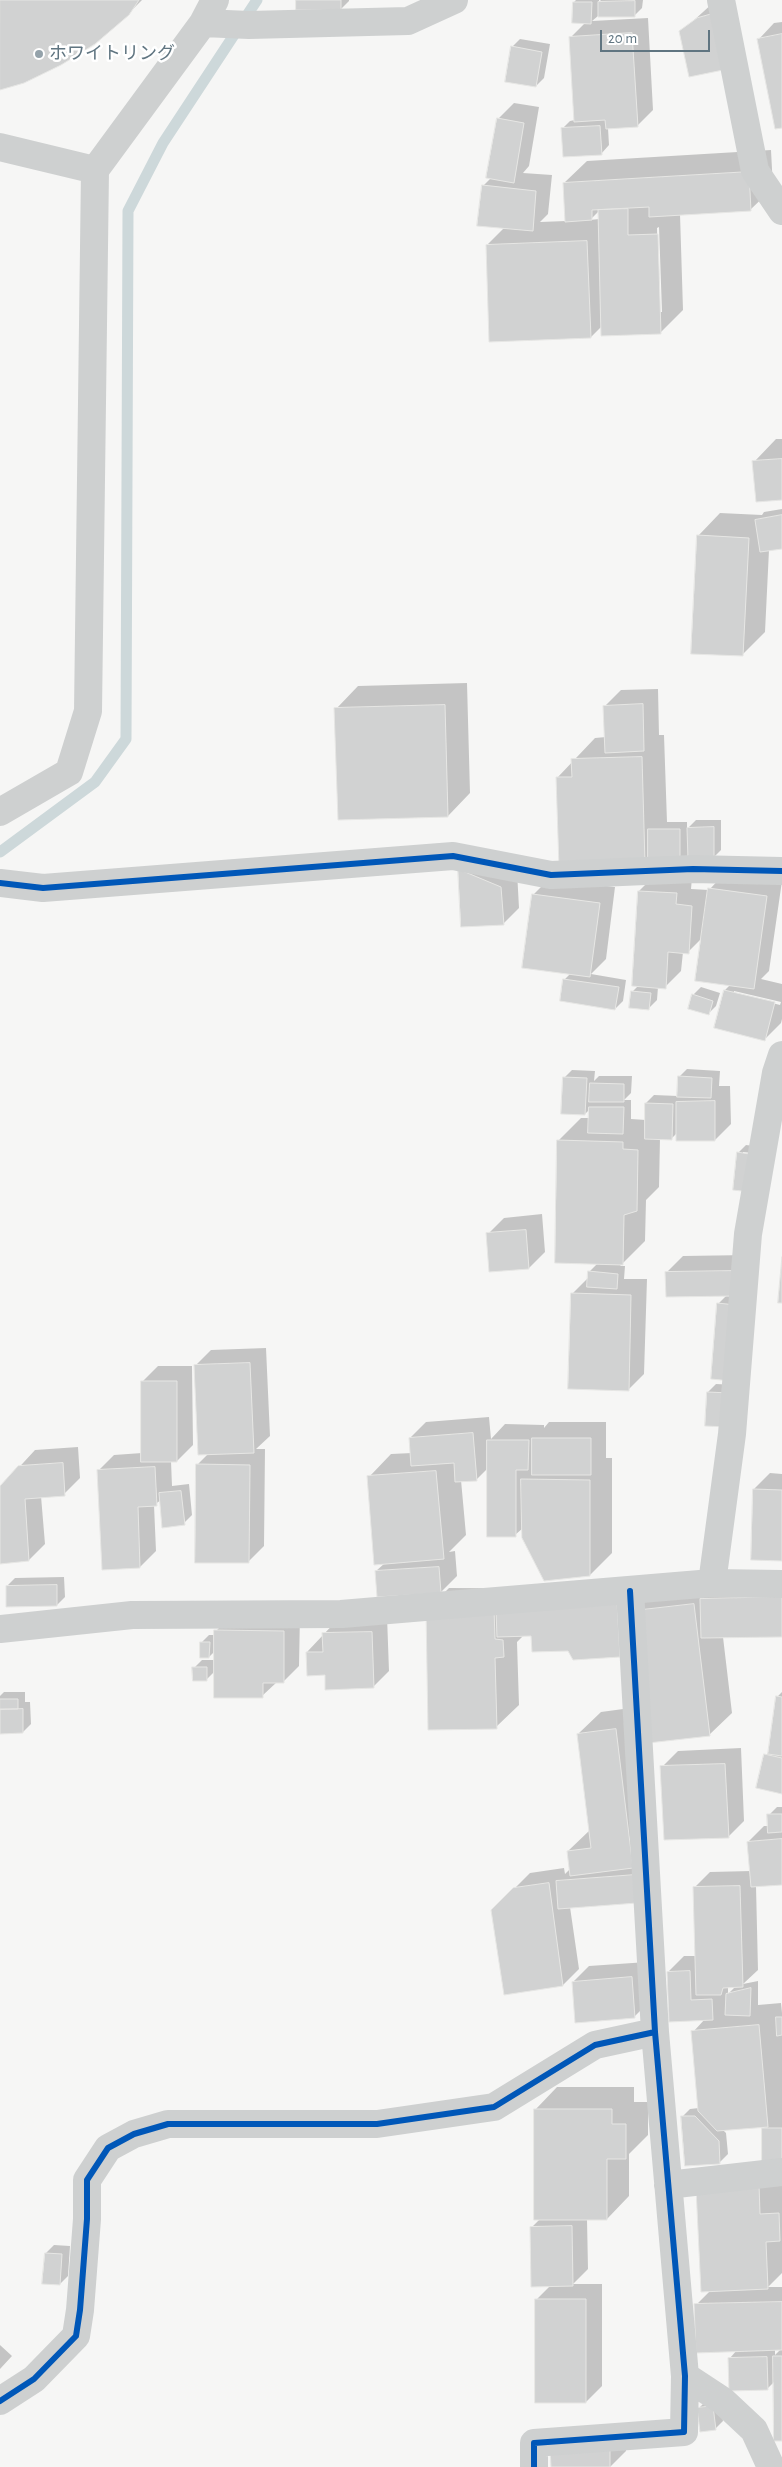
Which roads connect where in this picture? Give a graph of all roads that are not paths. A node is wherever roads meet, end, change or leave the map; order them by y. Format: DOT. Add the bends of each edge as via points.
graph roads {
  1 [pos="454,0"];
  2 [pos="721,0"];
  3 [pos="212,15"];
  4 [pos="0,147"];
  5 [pos="95,170"];
  6 [pos="782,211"];
  7 [pos="0,812"];
  8 [pos="782,871"];
  9 [pos="0,883"];
  10 [pos="782,1055"];
  11 [pos="712,1583"];
  12 [pos="782,1584"];
  13 [pos="630,1592"];
  14 [pos="0,1629"];
  15 [pos="655,2032"];
  16 [pos="782,2172"];
  17 [pos="668,2185"];
  18 [pos="685,2376"];
  19 [pos="0,2401"];
  20 [pos="534,2467"];
  21 [pos="771,2467"];
  1 -- 3 [label="street" via="408,21 249,25"];
  2 -- 6 [label="street" via="755,171"];
  3 -- 5 [label="street"];
  4 -- 5 [label="street"];
  5 -- 7 [label="street" via="88,711 69,772"];
  8 -- 9 [label="street" via="693,868 551,876 453,856 43,888"];
  10 -- 11 [label="street" via="776,1073 748,1234 732,1434"];
  11 -- 12 [label="street"];
  11 -- 13 [label="street"];
  13 -- 14 [label="street" via="341,1614 132,1615"];
  13 -- 15 [label="street"];
  15 -- 17 [label="street"];
  15 -- 19 [label="street" via="595,2045 494,2107 378,2124 168,2124 134,2134 108,2148 87,2180 88,2219 76,2336 34,2379"];
  16 -- 17 [label="street"];
  17 -- 18 [label="street"];
  18 -- 20 [label="street" via="684,2432 534,2444"];
  18 -- 21 [label="street" via="723,2401 754,2430"];
}
